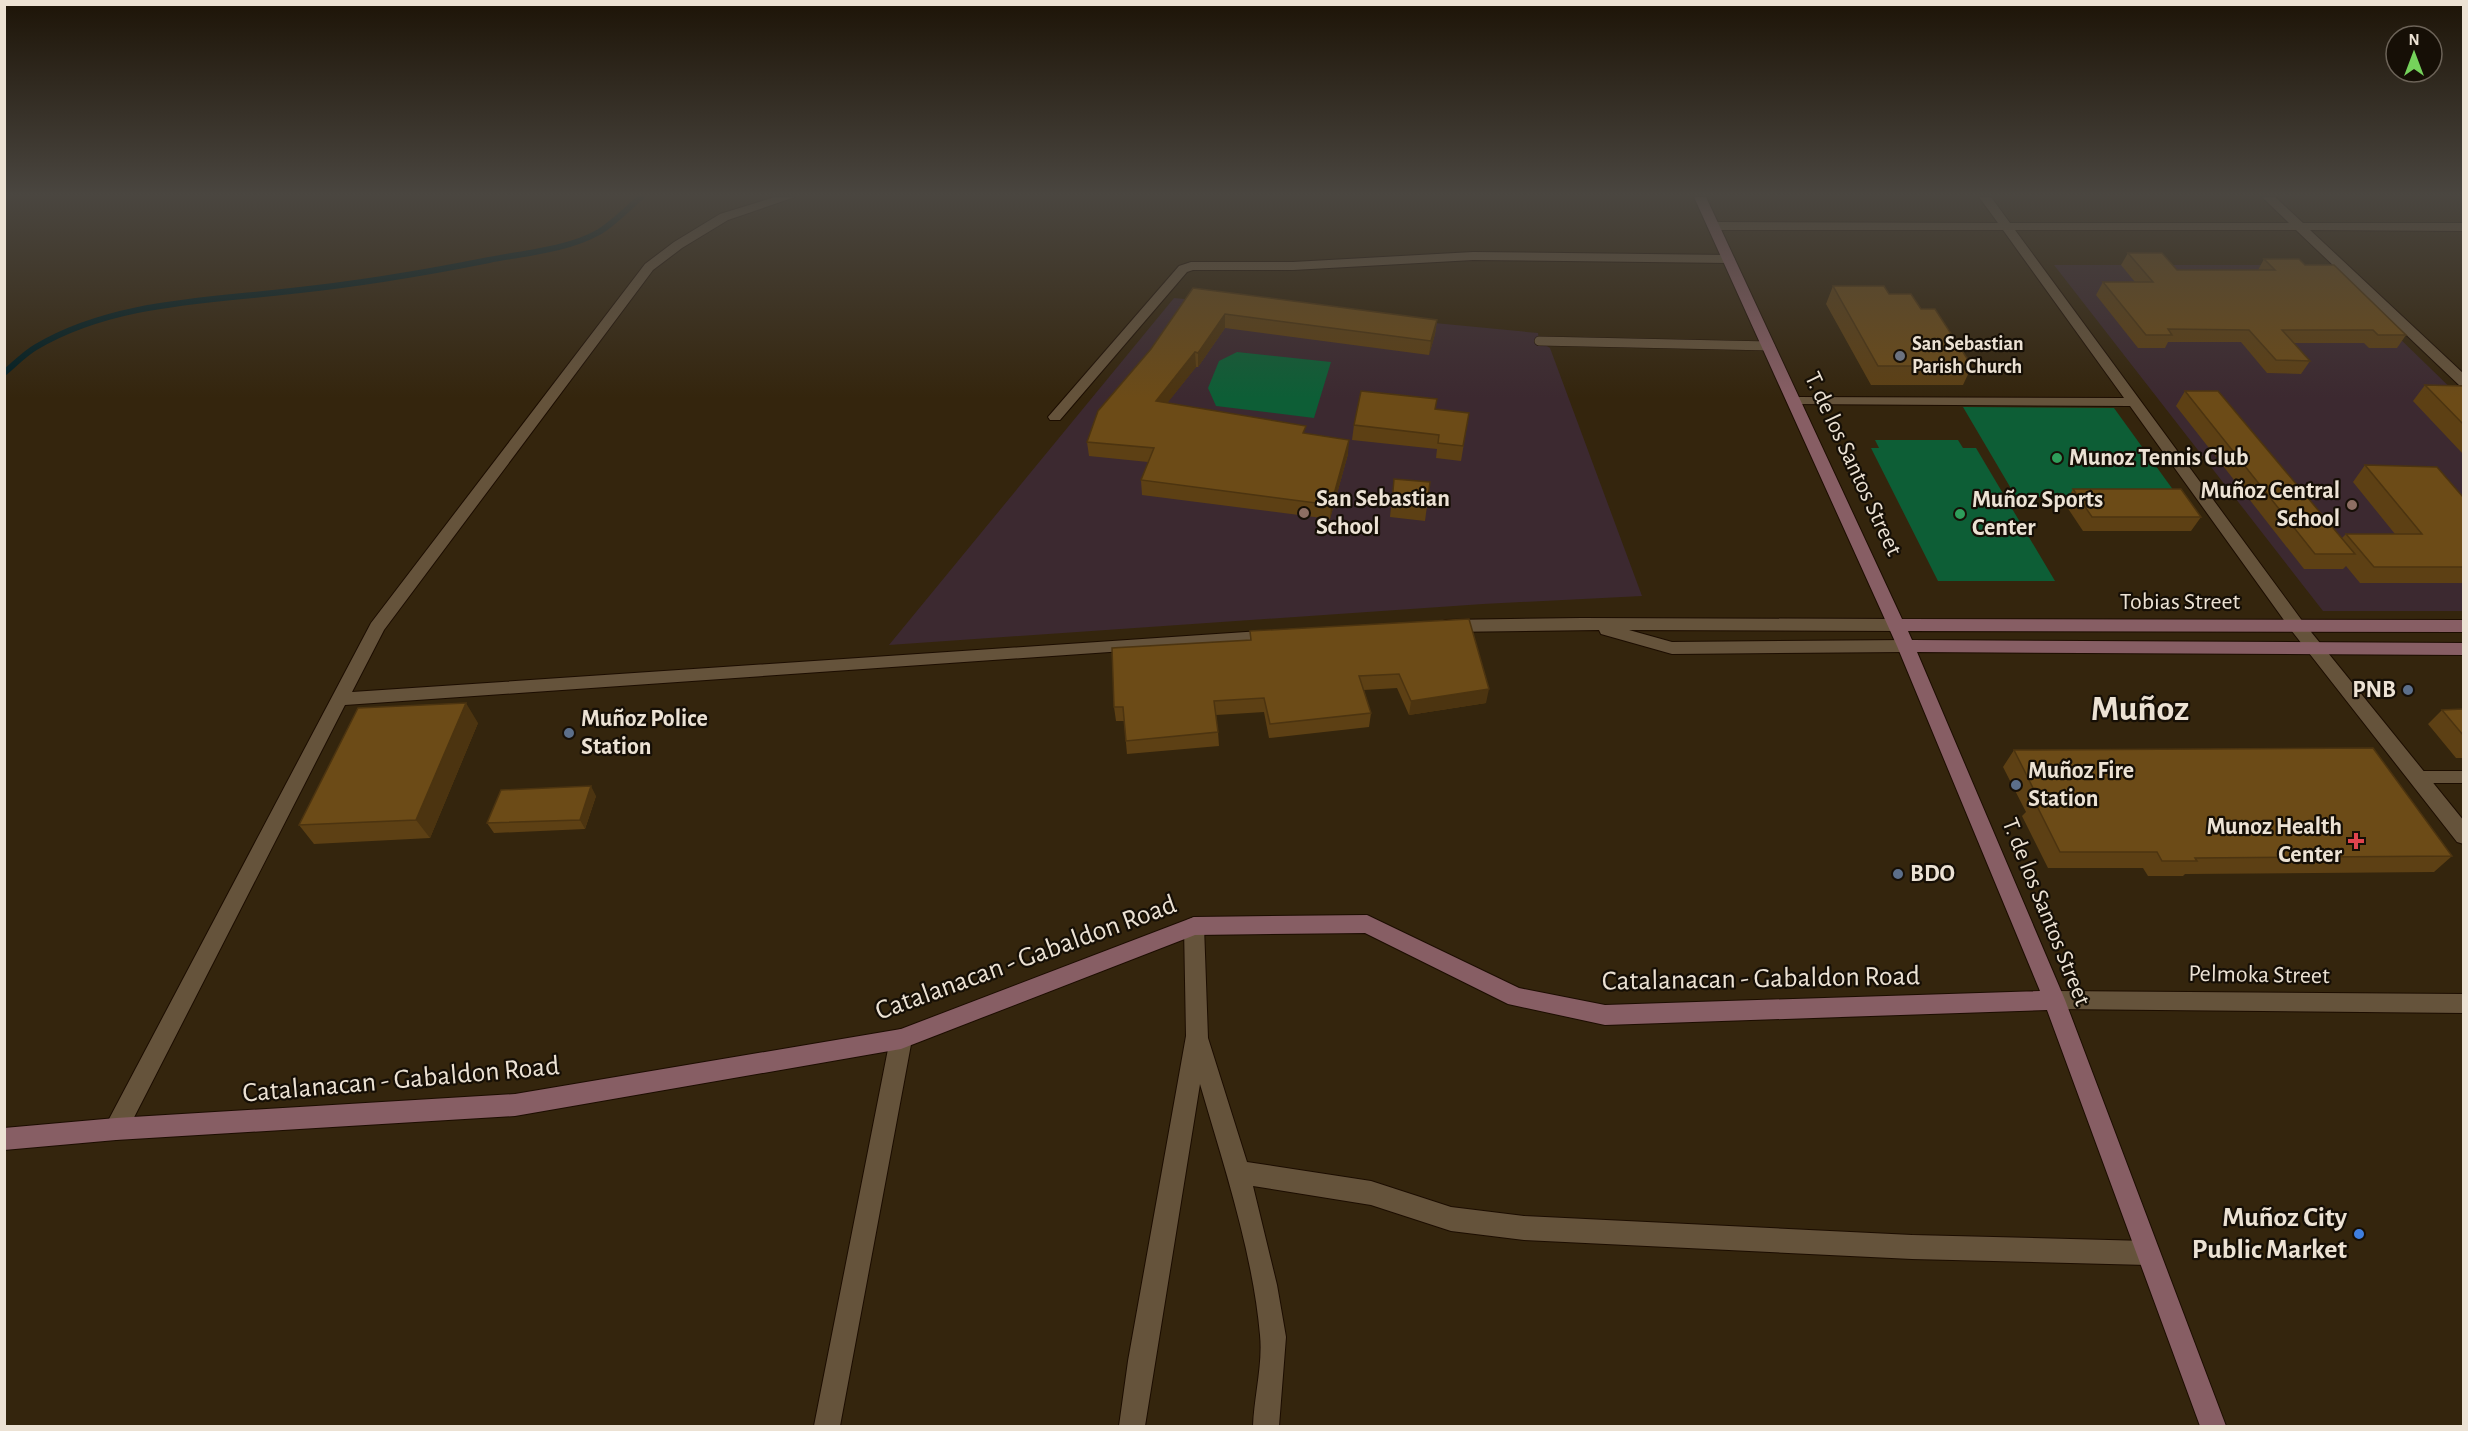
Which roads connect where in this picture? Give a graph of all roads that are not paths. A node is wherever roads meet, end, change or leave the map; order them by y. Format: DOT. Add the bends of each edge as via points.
graph roads {
  1 [pos="653,264"];
  2 [pos="1333,264"];
  3 [pos="1731,264"];
  4 [pos="2032,264"];
  5 [pos="2338,264"];
  6 [pos="1539,341"];
  7 [pos="1770,346"];
  8 [pos="2463,382"];
  9 [pos="1794,401"];
  10 [pos="2132,402"];
  11 [pos="1055,417"];
  12 [pos="1582,624"];
  13 [pos="1897,625"];
  14 [pos="2297,626"];
  15 [pos="2463,626"];
  16 [pos="1432,627"];
  17 [pos="1293,635"];
  18 [pos="1906,646"];
  19 [pos="2314,648"];
  20 [pos="2463,649"];
  21 [pos="340,699"];
  22 [pos="2417,777"];
  23 [pos="2463,777"];
  24 [pos="2463,836"];
  25 [pos="1194,926"];
  26 [pos="2054,1000"];
  27 [pos="2463,1004"];
  28 [pos="1197,1036"];
  29 [pos="901,1039"];
  30 [pos="116,1129"];
  31 [pos="4,1139"];
  32 [pos="1238,1172"];
  33 [pos="2147,1253"];
  34 [pos="827,1426"];
  35 [pos="1132,1426"];
  36 [pos="1266,1426"];
  37 [pos="2213,1426"];
  1 -- 21 [label="street" via="377,627"];
  2 -- 11 [label="street" via="1183,269"];
  3 -- 7 [label="main road, T. de los Santos Street"];
  4 -- 10 [label="street"];
  5 -- 8 [label="street"];
  6 -- 7 [label="lane"];
  7 -- 9 [label="main road, T. de los Santos Street"];
  9 -- 10 [label="street"];
  9 -- 13 [label="main road, T. de los Santos Street"];
  10 -- 14 [label="street"];
  12 -- 13 [label="street"];
  12 -- 16 [label="street"];
  12 -- 18 [label="street" via="1672,648"];
  13 -- 14 [label="main road, Tobias Street"];
  13 -- 18 [label="main road, T. de los Santos Street"];
  14 -- 15 [label="main road, Tobias Street"];
  14 -- 19 [label="street"];
  17 -- 21 [label="street"];
  18 -- 19 [label="main road, Tobias Street"];
  18 -- 26 [label="main road, T. de los Santos Street"];
  19 -- 20 [label="main road, Tobias Street"];
  19 -- 22 [label="street"];
  21 -- 30 [label="street"];
  22 -- 23 [label="lane"];
  22 -- 24 [label="street"];
  25 -- 26 [label="main road, Catalanacan - Gabaldon Road" via="1367,924 1516,997 1605,1015"];
  25 -- 28 [label="street"];
  25 -- 29 [label="main road, Catalanacan - Gabaldon Road"];
  26 -- 27 [label="street, Pelmoka Street"];
  26 -- 33 [label="main road, T. de los Santos Street"];
  28 -- 32 [label="street"];
  28 -- 35 [label="street"];
  29 -- 30 [label="main road, Catalanacan - Gabaldon Road" via="515,1104"];
  29 -- 34 [label="street"];
  30 -- 31 [label="main road, Catalanacan - Gabaldon Road"];
  32 -- 33 [label="street" via="1371,1193 1451,1219 1524,1228 1912,1247"];
  32 -- 36 [label="street" via="1265,1286 1272,1337"];
  33 -- 37 [label="main road, T. de los Santos Street"];
}
